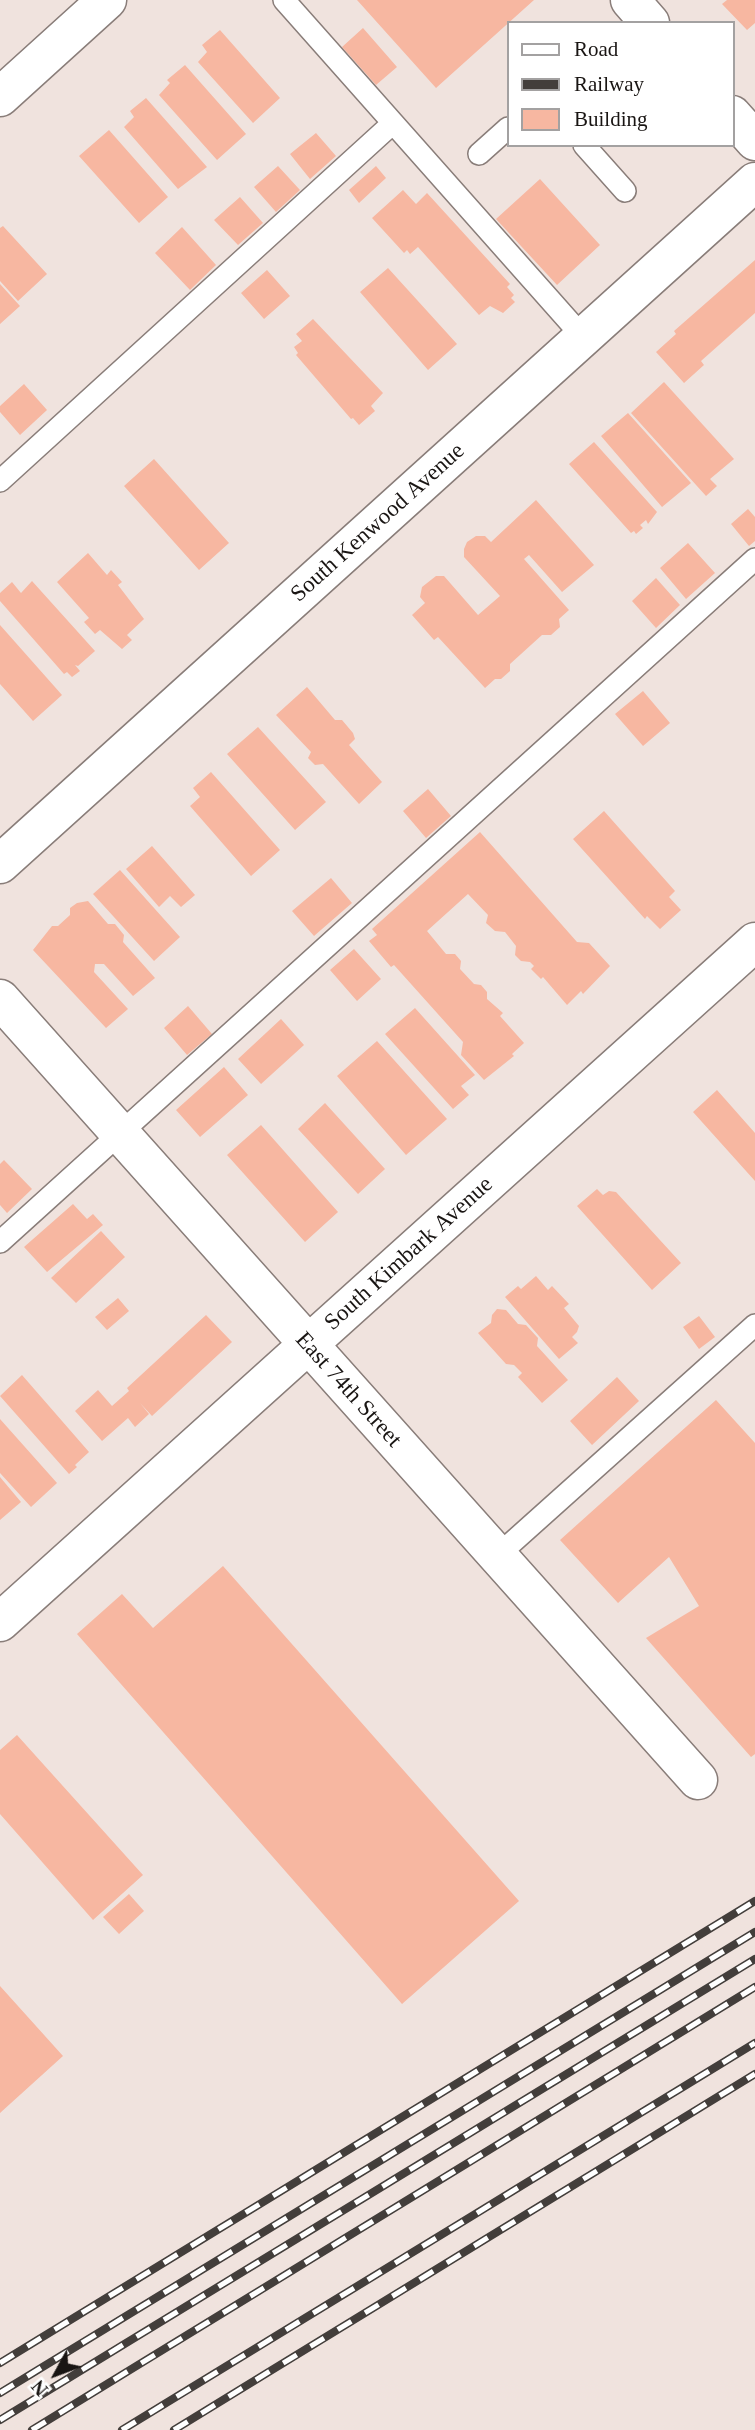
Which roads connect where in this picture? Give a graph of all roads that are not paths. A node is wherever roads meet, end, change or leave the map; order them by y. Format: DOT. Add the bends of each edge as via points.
graph roads {
  1 [pos="107,0"];
  2 [pos="284,0"];
  3 [pos="0,97"];
  4 [pos="734,117"];
  5 [pos="393,123"];
  6 [pos="506,130"];
  7 [pos="755,141"];
  8 [pos="586,147"];
  9 [pos="480,154"];
  10 [pos="755,182"];
  11 [pos="625,191"];
  12 [pos="583,337"];
  13 [pos="0,481"];
  14 [pos="755,559"];
  15 [pos="0,864"];
  16 [pos="755,942"];
  17 [pos="0,999"];
  18 [pos="121,1134"];
  19 [pos="0,1242"];
  20 [pos="755,1325"];
  21 [pos="308,1345"];
  22 [pos="497,1556"];
  23 [pos="0,1622"];
  24 [pos="698,1780"];
  1 -- 3 [label="street"];
  2 -- 5 [label="lane"];
  4 -- 7 [label="street"];
  5 -- 12 [label="lane"];
  5 -- 13 [label="lane"];
  6 -- 9 [label="lane"];
  8 -- 11 [label="lane"];
  10 -- 12 [label="street, South Kenwood Avenue"];
  12 -- 15 [label="street, South Kenwood Avenue"];
  14 -- 18 [label="lane"];
  16 -- 21 [label="street, South Kimbark Avenue"];
  17 -- 18 [label="street, East 74th Street"];
  18 -- 19 [label="lane"];
  18 -- 21 [label="street, East 74th Street"];
  20 -- 22 [label="lane"];
  21 -- 22 [label="street, East 74th Street"];
  21 -- 23 [label="street, South Kimbark Avenue"];
  22 -- 24 [label="street, East 74th Street"];
}
